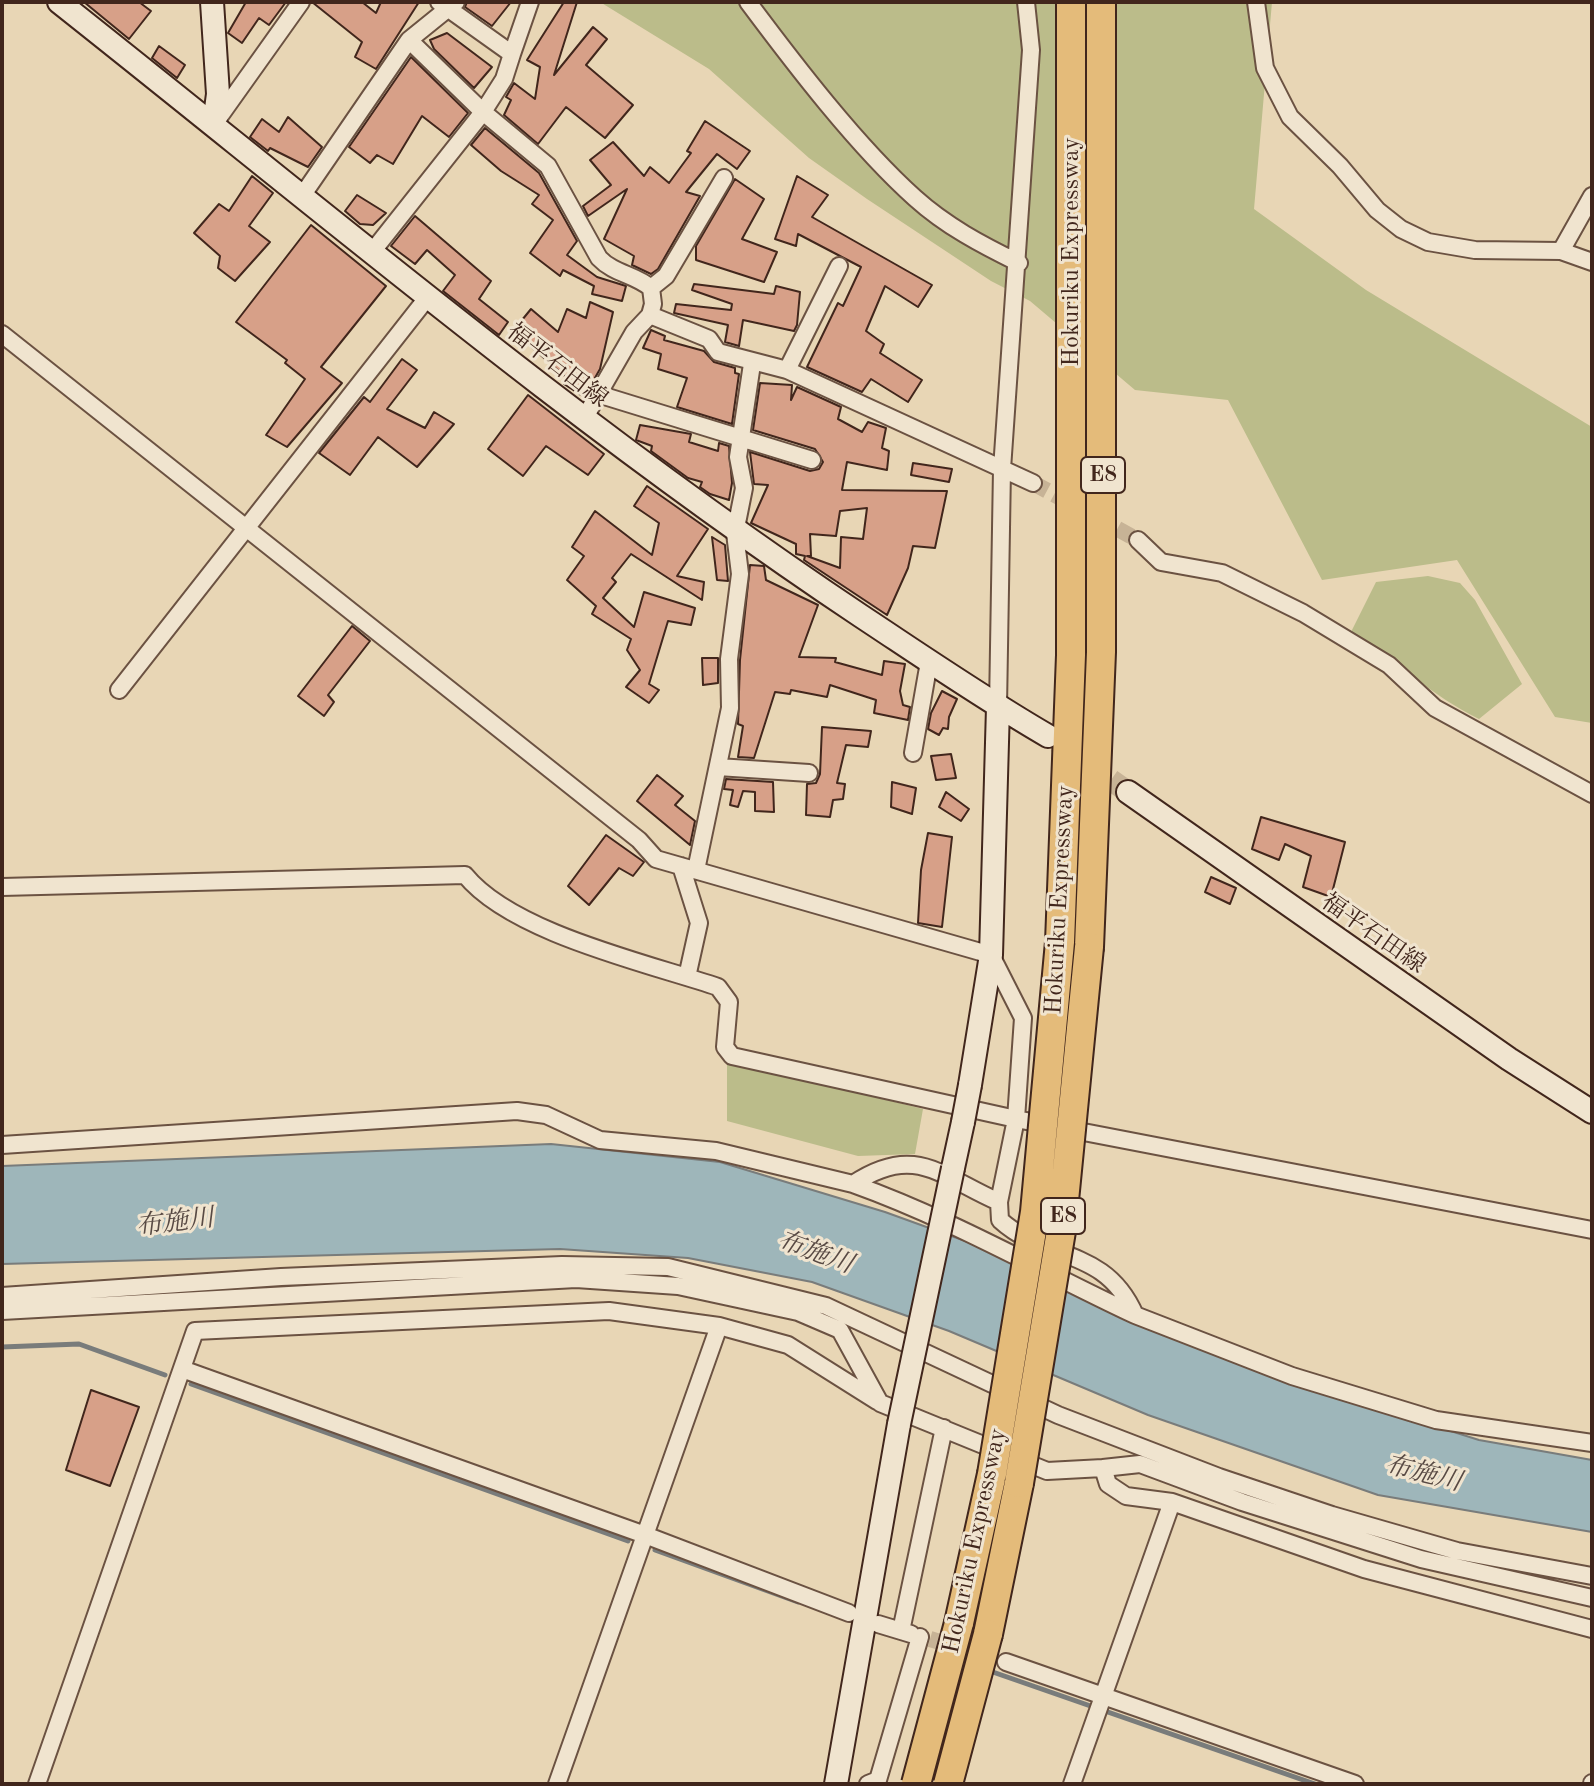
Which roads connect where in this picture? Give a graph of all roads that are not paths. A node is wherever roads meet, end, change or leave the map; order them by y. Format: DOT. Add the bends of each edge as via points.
graph roads {
  1 [pos="59,2"];
  2 [pos="212,2"];
  3 [pos="301,2"];
  4 [pos="530,2"];
  5 [pos="748,2"];
  6 [pos="1026,2"];
  7 [pos="1071,2"];
  8 [pos="1101,2"];
  9 [pos="1256,2"];
  10 [pos="448,4"];
  11 [pos="409,40"];
  12 [pos="512,54"];
  13 [pos="483,112"];
  14 [pos="214,125"];
  15 [pos="724,178"];
  16 [pos="302,196"];
  17 [pos="1592,196"];
  18 [pos="1561,251"];
  19 [pos="372,252"];
  20 [pos="1592,262"];
  21 [pos="1019,263"];
  22 [pos="839,266"];
  23 [pos="651,288"];
  24 [pos="427,298"];
  25 [pos="650,315"];
  26 [pos="2,334"];
  27 [pos="752,364"];
  28 [pos="787,370"];
  29 [pos="601,395"];
  30 [pos="584,419"];
  31 [pos="740,439"];
  32 [pos="812,460"];
  33 [pos="1002,469"];
  34 [pos="1033,483"];
  35 [pos="246,528"];
  36 [pos="735,533"];
  37 [pos="1138,540"];
  38 [pos="929,662"];
  39 [pos="119,690"];
  40 [pos="998,707"];
  41 [pos="1048,736"];
  42 [pos="913,753"];
  43 [pos="718,767"];
  44 [pos="809,773"];
  45 [pos="1128,792"];
  46 [pos="1592,794"];
  47 [pos="689,868"];
  48 [pos="2,887"];
  49 [pos="991,955"];
  50 [pos="687,977"];
  51 [pos="1592,1112"];
  52 [pos="1016,1119"];
  53 [pos="2,1145"];
  54 [pos="853,1184"];
  55 [pos="999,1202"];
  56 [pos="1592,1230"];
  57 [pos="2,1296"];
  58 [pos="2,1311"];
  59 [pos="1135,1315"];
  60 [pos="719,1326"];
  61 [pos="182,1369"];
  62 [pos="880,1403"];
  63 [pos="944,1428"];
  64 [pos="1592,1443"];
  65 [pos="1103,1468"];
  66 [pos="1172,1502"];
  67 [pos="645,1535"];
  68 [pos="1592,1576"];
  69 [pos="1592,1598"];
  70 [pos="849,1613"];
  71 [pos="878,1624"];
  72 [pos="1592,1629"];
  73 [pos="901,1631"];
  74 [pos="1006,1662"];
  75 [pos="1104,1693"];
  76 [pos="37,1784"];
  77 [pos="557,1784"];
  78 [pos="836,1784"];
  79 [pos="868,1784"];
  80 [pos="916,1784"];
  81 [pos="948,1784"];
  82 [pos="1072,1784"];
  83 [pos="1355,1784"];
  1 -- 14 [label="main road, 福平石田線"];
  2 -- 14 [label="main road" via="218,94"];
  3 -- 14 [label="street"];
  4 -- 12 [label="street"];
  5 -- 21 [label="street" via="915,199 964,235"];
  6 -- 21 [label="street" via="1031,50"];
  7 -- 80 [label="highway, Hokuriku Expressway / E8, bridge" via="1071,639 1060,942 1035,1212 992,1474"];
  8 -- 81 [label="highway, Hokuriku Expressway / E8, bridge" via="1101,652 1089,947 1061,1231 1019,1483 988,1634"];
  9 -- 18 [label="street" via="1265,68 1290,117 1377,210 1428,242 1475,250"];
  10 -- 11 [label="street"];
  10 -- 12 [label="street"];
  11 -- 13 [label="street"];
  11 -- 16 [label="street"];
  12 -- 13 [label="street" via="504,79"];
  13 -- 19 [label="street"];
  13 -- 23 [label="street" via="548,166 610,270"];
  14 -- 16 [label="main road, 福平石田線"];
  15 -- 23 [label="street" via="666,276"];
  16 -- 19 [label="main road, 福平石田線"];
  17 -- 18 [label="street"];
  18 -- 20 [label="street"];
  19 -- 24 [label="main road, 福平石田線"];
  21 -- 33 [label="street"];
  22 -- 28 [label="street"];
  23 -- 25 [label="street"];
  24 -- 30 [label="main road, 福平石田線"];
  24 -- 35 [label="street"];
  25 -- 27 [label="street"];
  25 -- 29 [label="street" via="634,332"];
  26 -- 35 [label="street"];
  27 -- 28 [label="street"];
  27 -- 31 [label="street"];
  28 -- 33 [label="street"];
  29 -- 30 [label="street"];
  29 -- 31 [label="street"];
  30 -- 36 [label="main road, 福平石田線"];
  31 -- 32 [label="street"];
  31 -- 36 [label="street" via="744,488"];
  33 -- 34 [label="street"];
  33 -- 40 [label="street"];
  35 -- 39 [label="street"];
  35 -- 47 [label="street" via="639,840 656,859"];
  36 -- 38 [label="main road, 福平石田線"];
  36 -- 43 [label="street" via="740,574 729,659 730,708"];
  37 -- 46 [label="street" via="1161,562 1222,573 1303,613 1389,665 1435,708"];
  38 -- 40 [label="main road, 福平石田線"];
  38 -- 42 [label="street"];
  40 -- 41 [label="main road, 福平石田線"];
  40 -- 49 [label="main road"];
  43 -- 44 [label="street"];
  43 -- 47 [label="street"];
  45 -- 51 [label="main road, 福平石田線"];
  47 -- 49 [label="street"];
  47 -- 50 [label="street" via="699,923"];
  48 -- 50 [label="street" via="465,875 478,891 536,925"];
  49 -- 52 [label="street" via="1023,1018"];
  49 -- 78 [label="main road, bridge" via="963,1122 899,1424"];
  50 -- 52 [label="street" via="718,987 729,1002 725,1047 732,1056"];
  52 -- 55 [label="street"];
  52 -- 56 [label="street"];
  53 -- 54 [label="street" via="517,1111 546,1115 600,1140 716,1151"];
  54 -- 55 [label="street" via="889,1164 909,1162"];
  54 -- 59 [label="street" via="919,1207"];
  55 -- 59 [label="street" via="1000,1220 1010,1229 1107,1275 1125,1293"];
  57 -- 68 [label="street" via="530,1266 668,1267 826,1306 1058,1415 1318,1511 1457,1551"];
  58 -- 62 [label="street" via="576,1279 678,1286 798,1312 840,1330"];
  59 -- 64 [label="street" via="1292,1376 1436,1420"];
  60 -- 61 [label="street" via="609,1311 195,1331"];
  60 -- 62 [label="street" via="788,1345"];
  60 -- 67 [label="street"];
  61 -- 67 [label="street"];
  61 -- 76 [label="street"];
  62 -- 63 [label="street"];
  63 -- 65 [label="street" via="1047,1471"];
  63 -- 73 [label="street"];
  65 -- 66 [label="street" via="1108,1484 1126,1496"];
  65 -- 69 [label="street" via="1140,1464 1421,1559"];
  66 -- 72 [label="street" via="1364,1569"];
  66 -- 75 [label="street"];
  67 -- 70 [label="street"];
  67 -- 77 [label="street"];
  71 -- 73 [label="street"];
  73 -- 79 [label="street" via="925,1638 878,1780"];
  74 -- 75 [label="street"];
  75 -- 82 [label="street"];
  75 -- 83 [label="street"];
}
